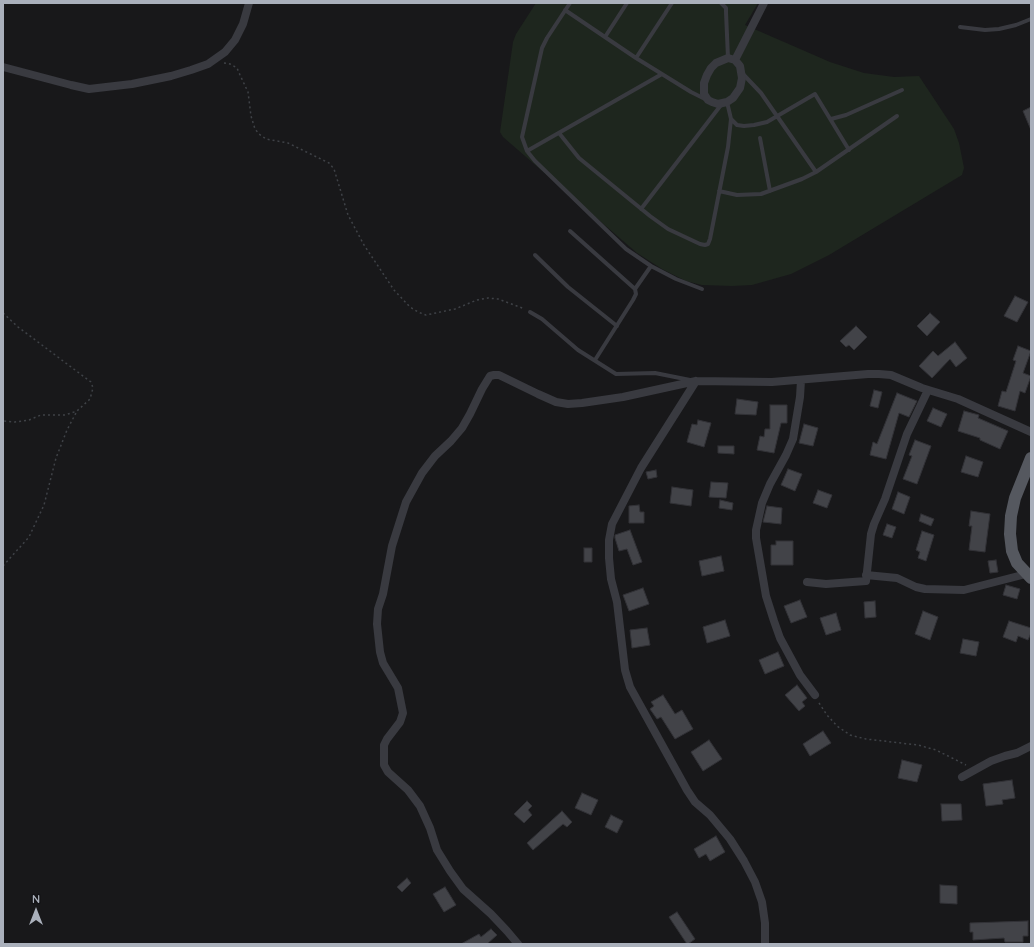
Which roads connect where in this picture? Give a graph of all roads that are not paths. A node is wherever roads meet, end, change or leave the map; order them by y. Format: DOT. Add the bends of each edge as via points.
graph roads {
  1 [pos="249,3"];
  2 [pos="570,3"];
  3 [pos="627,3"];
  4 [pos="672,3"];
  5 [pos="721,3"];
  6 [pos="729,3"];
  7 [pos="764,3"];
  8 [pos="726,8"];
  9 [pos="565,10"];
  10 [pos="1031,19"];
  11 [pos="960,27"];
  12 [pos="605,37"];
  13 [pos="636,58"];
  14 [pos="731,59"];
  15 [pos="3,67"];
  16 [pos="741,72"];
  17 [pos="662,74"];
  18 [pos="902,90"];
  19 [pos="708,100"];
  20 [pos="725,103"];
  21 [pos="778,116"];
  22 [pos="897,116"];
  23 [pos="731,119"];
  24 [pos="831,119"];
  25 [pos="559,133"];
  26 [pos="760,138"];
  27 [pos="849,150"];
  28 [pos="527,151"];
  29 [pos="816,172"];
  30 [pos="719,192"];
  31 [pos="770,192"];
  32 [pos="641,209"];
  33 [pos="570,231"];
  34 [pos="535,255"];
  35 [pos="651,266"];
  36 [pos="635,289"];
  37 [pos="702,289"];
  38 [pos="530,312"];
  39 [pos="617,326"];
  40 [pos="595,360"];
  41 [pos="800,380"];
  42 [pos="696,381"];
  43 [pos="928,390"];
  44 [pos="1031,432"];
  45 [pos="1031,458"];
  46 [pos="866,575"];
  47 [pos="1029,576"];
  48 [pos="807,582"];
  49 [pos="815,695"];
  50 [pos="1031,746"];
  51 [pos="962,777"];
  52 [pos="518,944"];
  53 [pos="765,944"];
  1 -- 15 [label="street" via="235,40 224,52 208,64 171,76 125,85 88,88 71,86"];
  2 -- 9 [label="lane"];
  3 -- 12 [label="lane"];
  4 -- 13 [label="lane"];
  5 -- 8 [label="lane"];
  6 -- 8 [label="lane"];
  7 -- 14 [label="street"];
  8 -- 14 [label="lane"];
  9 -- 12 [label="lane"];
  9 -- 28 [label="lane" via="547,38 538,60 522,137"];
  10 -- 11 [label="lane" via="999,29"];
  12 -- 13 [label="lane"];
  13 -- 17 [label="lane"];
  14 -- 16 [label="street" via="738,62"];
  14 -- 19 [label="street" via="716,63 707,75 704,90"];
  16 -- 20 [label="street" via="740,88 733,98"];
  16 -- 21 [label="lane" via="762,93"];
  17 -- 19 [label="lane"];
  17 -- 25 [label="lane"];
  18 -- 24 [label="lane"];
  19 -- 20 [label="street" via="718,104"];
  20 -- 23 [label="lane"];
  20 -- 32 [label="lane"];
  21 -- 23 [label="lane" via="767,122 744,126 737,125"];
  21 -- 24 [label="lane" via="815,94"];
  21 -- 29 [label="lane"];
  22 -- 27 [label="lane"];
  23 -- 30 [label="lane"];
  24 -- 27 [label="lane"];
  25 -- 28 [label="lane"];
  25 -- 32 [label="lane" via="579,158"];
  26 -- 31 [label="lane"];
  27 -- 29 [label="lane"];
  28 -- 35 [label="lane" via="626,249"];
  29 -- 31 [label="lane"];
  30 -- 31 [label="lane" via="737,195"];
  30 -- 32 [label="lane" via="710,239 705,245 668,229"];
  33 -- 36 [label="lane"];
  34 -- 39 [label="lane" via="568,287"];
  35 -- 36 [label="lane"];
  35 -- 37 [label="lane"];
  36 -- 39 [label="lane" via="636,294"];
  38 -- 40 [label="lane" via="578,350"];
  39 -- 40 [label="lane"];
  40 -- 42 [label="lane" via="616,374 656,373"];
  41 -- 42 [label="street" via="749,383"];
  41 -- 43 [label="street" via="879,374"];
  41 -- 49 [label="street" via="800,397 793,439 762,503 756,538 766,596 780,638 800,675"];
  42 -- 52 [label="street" via="623,397 568,404 556,402 494,374 482,389 462,428 422,473 398,523 377,624 383,663 398,688 403,713 400,722 384,745 384,765 420,806 437,850 450,872 463,889"];
  42 -- 53 [label="street" via="641,468 612,524 609,540 611,579 630,687 687,790 730,839 748,868 762,902"];
  43 -- 44 [label="street" via="964,402"];
  43 -- 46 [label="street" via="907,434 874,524"];
  45 -- 47 [label="main road" via="1015,498 1011,516 1012,551 1017,563"];
  46 -- 47 [label="street" via="897,578 925,589 964,590"];
  46 -- 48 [label="street" via="866,581 826,584"];
  50 -- 51 [label="street" via="991,761"];
}
